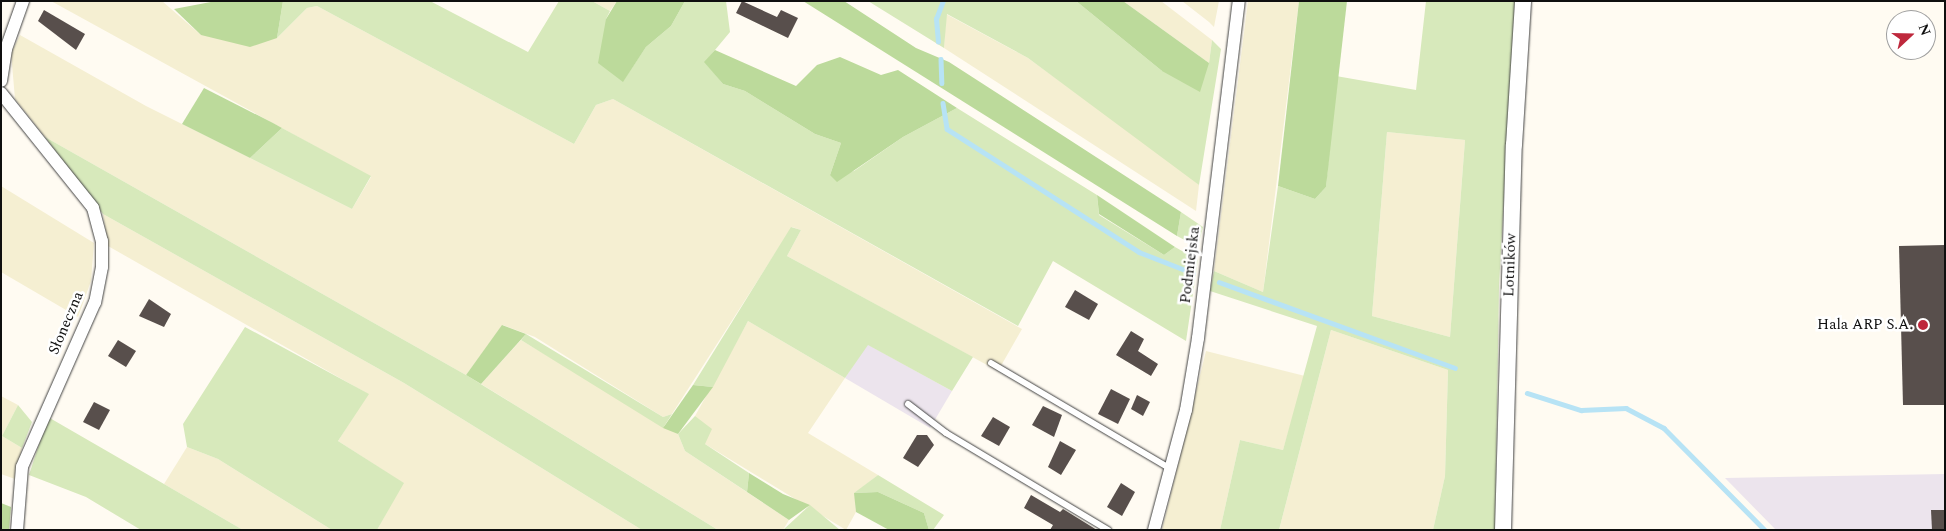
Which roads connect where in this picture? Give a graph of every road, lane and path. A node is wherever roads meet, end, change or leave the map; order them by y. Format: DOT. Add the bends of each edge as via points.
graph roads {
  1 [pos="23,1"];
  2 [pos="1240,1"];
  3 [pos="1523,1"];
  4 [pos="1,81"];
  5 [pos="1,93"];
  6 [pos="991,363"];
  7 [pos="908,404"];
  8 [pos="1171,469"];
  9 [pos="17,530"];
  10 [pos="1108,530"];
  11 [pos="1154,530"];
  12 [pos="1503,530"];
  1 -- 4 [label="street" via="6,49"];
  2 -- 8 [label="street, Podmiejska" via="1198,338"];
  3 -- 12 [label="street, Lotników" via="1514,146"];
  5 -- 9 [label="street, Słoneczna" via="93,208 102,241 102,267 95,302 22,467"];
  6 -- 8 [label="lane"];
  7 -- 10 [label="lane" via="946,433"];
  8 -- 11 [label="street, Podmiejska"];
}
